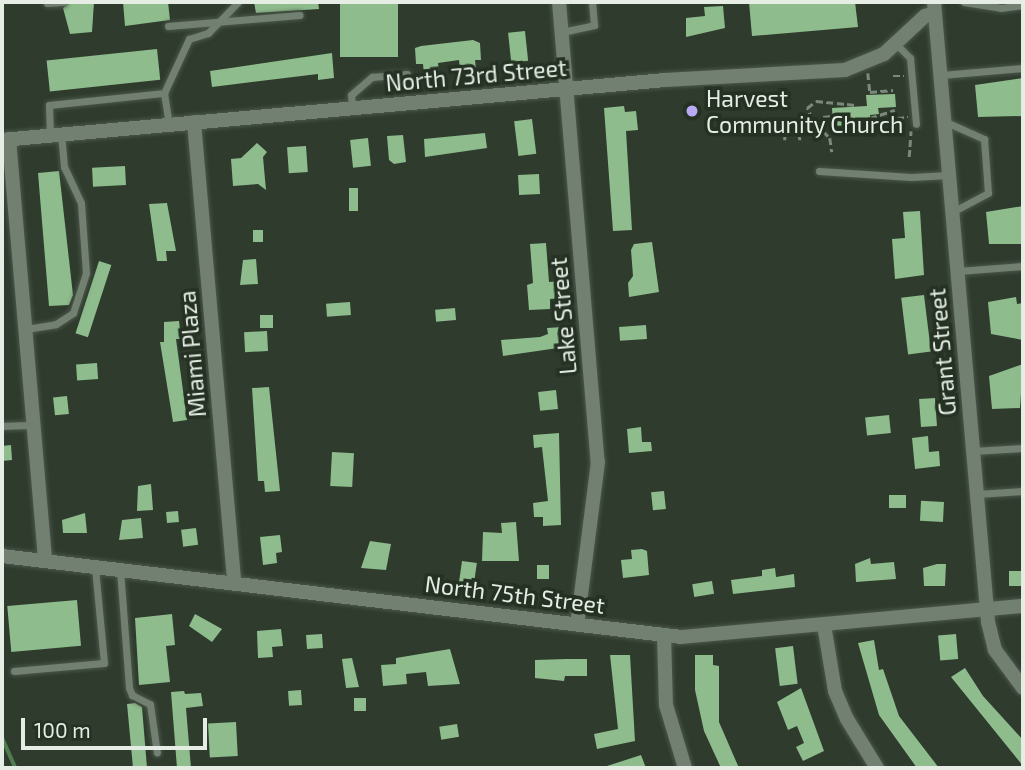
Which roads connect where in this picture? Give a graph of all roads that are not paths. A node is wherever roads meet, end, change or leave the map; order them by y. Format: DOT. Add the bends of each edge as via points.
graph roads {
  1 [pos="63,2"];
  2 [pos="238,2"];
  3 [pos="559,2"];
  4 [pos="592,2"];
  5 [pos="964,2"];
  6 [pos="47,3"];
  7 [pos="1023,5"];
  8 [pos="935,7"];
  9 [pos="300,15"];
  10 [pos="216,21"];
  11 [pos="168,26"];
  12 [pos="562,32"];
  13 [pos="896,44"];
  14 [pos="1023,68"];
  15 [pos="407,74"];
  16 [pos="941,75"];
  17 [pos="567,90"];
  18 [pos="164,93"];
  19 [pos="352,109"];
  20 [pos="194,122"];
  21 [pos="945,122"];
  22 [pos="912,124"];
  23 [pos="169,125"];
  24 [pos="56,135"];
  25 [pos="6,140"];
  26 [pos="819,171"];
  27 [pos="949,175"];
  28 [pos="953,212"];
  29 [pos="1023,266"];
  30 [pos="958,271"];
  31 [pos="26,329"];
  32 [pos="34,425"];
  33 [pos="2,426"];
  34 [pos="1023,448"];
  35 [pos="974,451"];
  36 [pos="1023,491"];
  37 [pos="977,494"];
  38 [pos="2,556"];
  39 [pos="45,560"];
  40 [pos="95,566"];
  41 [pos="120,569"];
  42 [pos="234,583"];
  43 [pos="1023,606"];
  44 [pos="987,610"];
  45 [pos="577,625"];
  46 [pos="824,625"];
  47 [pos="664,635"];
  48 [pos="14,671"];
  49 [pos="1023,688"];
  50 [pos="157,753"];
  51 [pos="685,768"];
  52 [pos="877,768"];
  1 -- 6 [label="lane"];
  2 -- 10 [label="lane"];
  3 -- 12 [label="street, Lake Street"];
  4 -- 12 [label="lane" via="594,25"];
  5 -- 7 [label="lane" via="1001,8"];
  8 -- 13 [label="street, North 73rd Street"];
  8 -- 16 [label="street, Grant Street"];
  9 -- 10 [label="lane"];
  10 -- 11 [label="lane"];
  10 -- 18 [label="lane" via="208,33 188,39"];
  12 -- 17 [label="street, Lake Street"];
  13 -- 17 [label="street, North 73rd Street" via="873,60 845,70"];
  13 -- 22 [label="lane" via="909,58"];
  14 -- 16 [label="lane"];
  15 -- 19 [label="lane" via="372,77 351,95"];
  16 -- 21 [label="street, Grant Street"];
  17 -- 19 [label="street, North 73rd Street"];
  17 -- 45 [label="street, Lake Street" via="598,462"];
  18 -- 23 [label="lane"];
  18 -- 24 [label="lane" via="49,105"];
  19 -- 20 [label="street, North 73rd Street"];
  20 -- 23 [label="street, North 73rd Street"];
  20 -- 42 [label="street, Miami Plaza"];
  21 -- 27 [label="street, Grant Street"];
  21 -- 28 [label="lane" via="984,139 988,193"];
  23 -- 24 [label="street, North 73rd Street"];
  24 -- 25 [label="street, North 73rd Street"];
  24 -- 31 [label="lane" via="80,202 86,273 73,313 56,324"];
  25 -- 31 [label="street"];
  26 -- 27 [label="lane"];
  27 -- 28 [label="street, Grant Street"];
  28 -- 30 [label="street, Grant Street"];
  29 -- 30 [label="lane"];
  30 -- 35 [label="street, Grant Street"];
  31 -- 32 [label="street"];
  32 -- 33 [label="lane"];
  32 -- 39 [label="street"];
  34 -- 35 [label="lane"];
  35 -- 37 [label="street, Grant Street"];
  36 -- 37 [label="lane"];
  37 -- 44 [label="street, Grant Street"];
  38 -- 39 [label="street, North 75th Street"];
  39 -- 40 [label="street, North 75th Street"];
  40 -- 41 [label="street, North 75th Street"];
  40 -- 48 [label="lane" via="104,663"];
  41 -- 42 [label="street, North 75th Street"];
  41 -- 50 [label="lane" via="129,688 132,695 150,704"];
  42 -- 45 [label="street, North 75th Street"];
  43 -- 44 [label="street, North 75th Street"];
  44 -- 46 [label="street, North 75th Street"];
  44 -- 49 [label="street, Grant Street" via="995,650"];
  45 -- 47 [label="street, North 75th Street"];
  46 -- 47 [label="street, North 75th Street"];
  46 -- 52 [label="street" via="835,691"];
  47 -- 51 [label="street" via="666,705"];
}
